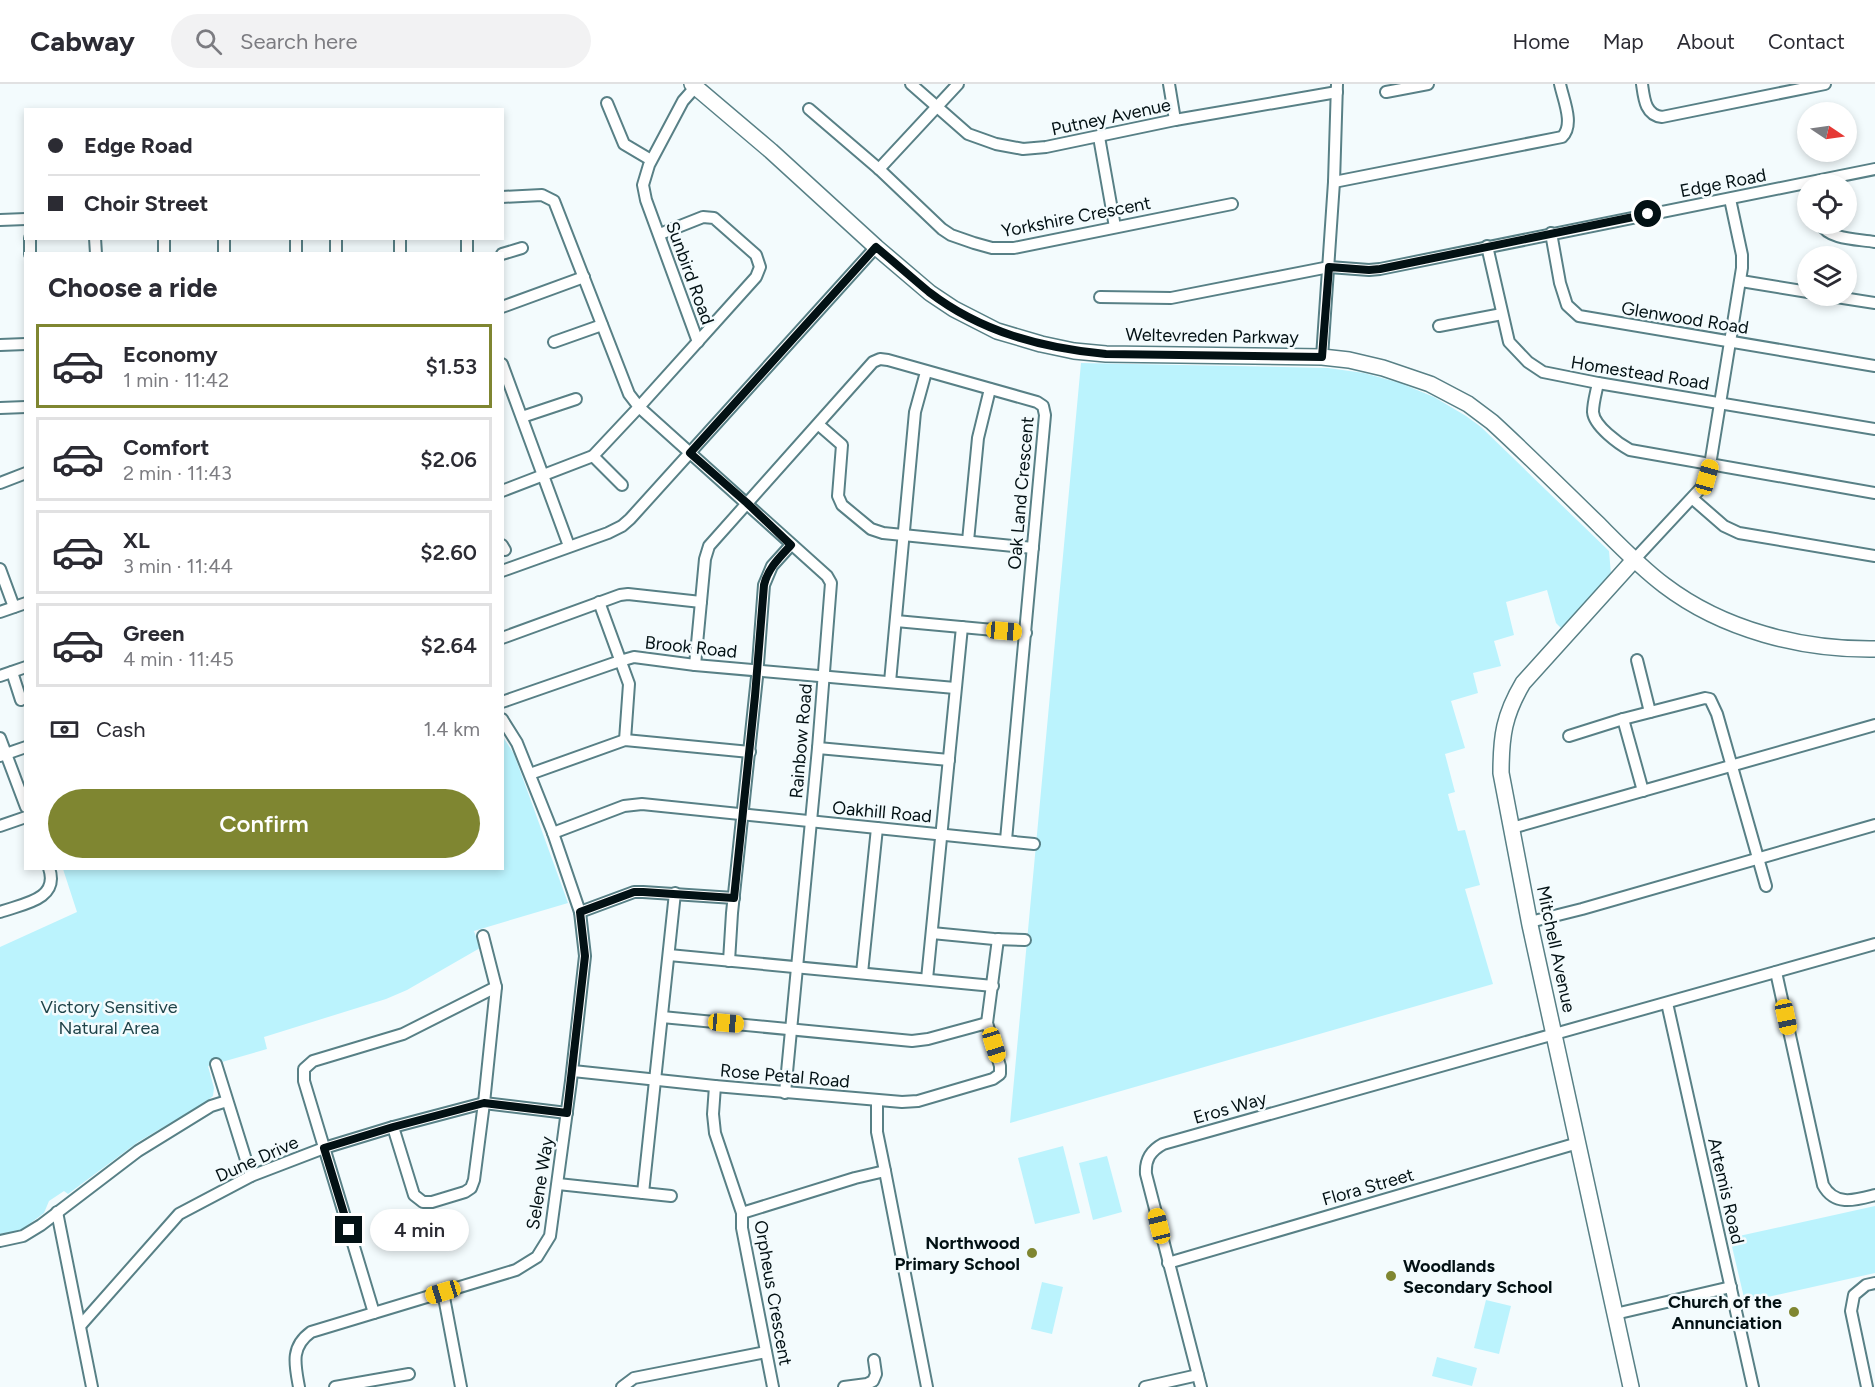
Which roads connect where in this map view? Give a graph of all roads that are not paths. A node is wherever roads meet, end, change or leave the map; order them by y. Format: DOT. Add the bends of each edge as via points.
graph roads {
  1 [pos="911,84"];
  2 [pos="958,84"];
  3 [pos="1169,84"];
  4 [pos="1428,84"];
  5 [pos="1560,84"];
  6 [pos="1642,84"];
  7 [pos="1825,84"];
  8 [pos="695,85"];
  9 [pos="1337,88"];
  10 [pos="1386,92"];
  11 [pos="607,103"];
  12 [pos="937,107"];
  13 [pos="809,109"];
  14 [pos="1175,120"];
  15 [pos="1099,137"];
  16 [pos="651,160"];
  17 [pos="879,169"];
  18 [pos="1875,169"];
  19 [pos="1852,174"];
  20 [pos="1334,182"];
  21 [pos="1797,186"];
  22 [pos="504,197"];
  23 [pos="1730,199"];
  24 [pos="1232,204"];
  25 [pos="24,219"];
  26 [pos="0,220"];
  27 [pos="1115,227"];
  28 [pos="1551,233"];
  29 [pos="660,234"];
  30 [pos="1831,234"];
  31 [pos="1875,242"];
  32 [pos="1487,246"];
  33 [pos="876,247"];
  34 [pos="522,248"];
  35 [pos="504,253"];
  36 [pos="1329,267"];
  37 [pos="584,277"];
  38 [pos="1741,281"];
  39 [pos="1797,290"];
  40 [pos="1100,297"];
  41 [pos="1857,300"];
  42 [pos="1875,303"];
  43 [pos="504,306"];
  44 [pos="1502,314"];
  45 [pos="602,325"];
  46 [pos="1439,326"];
  47 [pos="554,342"];
  48 [pos="698,342"];
  49 [pos="1731,342"];
  50 [pos="24,344"];
  51 [pos="0,345"];
  52 [pos="1322,357"];
  53 [pos="1875,366"];
  54 [pos="504,370"];
  55 [pos="926,372"];
  56 [pos="1598,384"];
  57 [pos="990,389"];
  58 [pos="576,399"];
  59 [pos="1720,403"];
  60 [pos="24,407"];
  61 [pos="639,407"];
  62 [pos="0,408"];
  63 [pos="522,417"];
  64 [pos="819,425"];
  65 [pos="1875,429"];
  66 [pos="690,453"];
  67 [pos="593,456"];
  68 [pos="1710,465"];
  69 [pos="24,474"];
  70 [pos="544,476"];
  71 [pos="0,483"];
  72 [pos="622,485"];
  73 [pos="504,490"];
  74 [pos="1875,493"];
  75 [pos="1693,499"];
  76 [pos="747,503"];
  77 [pos="903,535"];
  78 [pos="968,541"];
  79 [pos="791,545"];
  80 [pos="569,546"];
  81 [pos="1033,548"];
  82 [pos="1875,556"];
  83 [pos="1634,560"];
  84 [pos="0,568"];
  85 [pos="504,570"];
  86 [pos="599,602"];
  87 [pos="701,602"];
  88 [pos="24,604"];
  89 [pos="14,607"];
  90 [pos="0,612"];
  91 [pos="896,621"];
  92 [pos="962,627"];
  93 [pos="1026,633"];
  94 [pos="504,637"];
  95 [pos="1875,649"];
  96 [pos="620,660"];
  97 [pos="1637,660"];
  98 [pos="695,664"];
  99 [pos="24,668"];
  100 [pos="757,669"];
  101 [pos="12,672"];
  102 [pos="823,675"];
  103 [pos="0,676"];
  104 [pos="890,682"];
  105 [pos="955,688"];
  106 [pos="21,700"];
  107 [pos="504,701"];
  108 [pos="1650,712"];
  109 [pos="1623,719"];
  110 [pos="504,722"];
  111 [pos="1875,725"];
  112 [pos="1569,736"];
  113 [pos="0,738"];
  114 [pos="626,740"];
  115 [pos="24,748"];
  116 [pos="818,748"];
  117 [pos="750,752"];
  118 [pos="3,755"];
  119 [pos="949,760"];
  120 [pos="1732,765"];
  121 [pos="530,774"];
  122 [pos="1642,791"];
  123 [pos="24,802"];
  124 [pos="743,816"];
  125 [pos="24,818"];
  126 [pos="810,822"];
  127 [pos="1875,825"];
  128 [pos="0,826"];
  129 [pos="877,828"];
  130 [pos="1512,828"];
  131 [pos="553,833"];
  132 [pos="941,834"];
  133 [pos="1006,840"];
  134 [pos="1034,844"];
  135 [pos="1758,858"];
  136 [pos="49,870"];
  137 [pos="1766,886"];
  138 [pos="675,893"];
  139 [pos="734,898"];
  140 [pos="0,912"];
  141 [pos="580,912"];
  142 [pos="1530,922"];
  143 [pos="932,933"];
  144 [pos="483,936"];
  145 [pos="998,939"];
  146 [pos="1025,940"];
  147 [pos="1875,944"];
  148 [pos="669,955"];
  149 [pos="729,961"];
  150 [pos="796,967"];
  151 [pos="1776,972"];
  152 [pos="862,973"];
  153 [pos="927,979"];
  154 [pos="993,986"];
  155 [pos="496,987"];
  156 [pos="1667,1003"];
  157 [pos="662,1017"];
  158 [pos="987,1023"];
  159 [pos="790,1029"];
  160 [pos="1554,1034"];
  161 [pos="216,1064"];
  162 [pos="573,1071"];
  163 [pos="655,1080"];
  164 [pos="715,1086"];
  165 [pos="785,1093"];
  166 [pos="227,1101"];
  167 [pos="877,1101"];
  168 [pos="484,1103"];
  169 [pos="567,1113"];
  170 [pos="393,1127"];
  171 [pos="1578,1143"];
  172 [pos="324,1148"];
  173 [pos="885,1171"];
  174 [pos="250,1176"];
  175 [pos="558,1184"];
  176 [pos="643,1193"];
  177 [pos="1875,1195"];
  178 [pos="671,1196"];
  179 [pos="57,1212"];
  180 [pos="742,1213"];
  181 [pos="0,1241"];
  182 [pos="1168,1263"];
  183 [pos="1875,1283"];
  184 [pos="1731,1287"];
  185 [pos="443,1292"];
  186 [pos="374,1312"];
  187 [pos="1615,1314"];
  188 [pos="80,1326"];
  189 [pos="766,1352"];
  190 [pos="874,1360"];
  191 [pos="409,1374"];
  192 [pos="1198,1375"];
  193 [pos="92,1387"];
  194 [pos="299,1387"];
  195 [pos="335,1387"];
  196 [pos="461,1387"];
  197 [pos="622,1387"];
  198 [pos="773,1387"];
  199 [pos="844,1387"];
  200 [pos="927,1387"];
  201 [pos="1145,1387"];
  202 [pos="1201,1387"];
  203 [pos="1630,1387"];
  204 [pos="1753,1387"];
  205 [pos="1867,1387"];
  1 -- 12 [label="street, Putney Avenue"];
  2 -- 12 [label="street"];
  3 -- 14 [label="street"];
  4 -- 10 [label="street"];
  5 -- 20 [label="street" via="1568,124 1562,137"];
  6 -- 7 [label="street" via="1648,109 1662,117"];
  8 -- 16 [label="street, Sunbird Road"];
  8 -- 33 [label="street, Weltevreden Parkway"];
  9 -- 14 [label="street, Putney Avenue"];
  9 -- 20 [label="street"];
  11 -- 16 [label="street" via="624,144"];
  12 -- 15 [label="street, Putney Avenue" via="968,134 1014,148 1040,148"];
  12 -- 17 [label="street"];
  13 -- 17 [label="street, Yorkshire Crescent"];
  14 -- 15 [label="street, Putney Avenue"];
  15 -- 27 [label="street"];
  16 -- 29 [label="street, Sunbird Road" via="644,191"];
  17 -- 27 [label="street, Yorkshire Crescent" via="942,229 993,248 1014,248"];
  18 -- 19 [label="street, Edge Road"];
  20 -- 36 [label="street"];
  21 -- 23 [label="street, Edge Road"];
  22 -- 37 [label="street, Rainbow Road" via="542,195 554,201"];
  23 -- 28 [label="street, Edge Road"];
  23 -- 38 [label="street" via="1742,255"];
  24 -- 27 [label="street, Yorkshire Crescent"];
  25 -- 26 [label="street"];
  28 -- 32 [label="street, Edge Road"];
  28 -- 49 [label="street, Glenwood Road" via="1560,283 1575,315"];
  29 -- 48 [label="street, Sunbird Road"];
  29 -- 48 [label="street" via="703,217 714,218 756,255 760,267 756,277"];
  30 -- 31 [label="street"];
  32 -- 36 [label="street, Edge Road" via="1369,270"];
  32 -- 44 [label="street, Homestead Road"];
  33 -- 52 [label="street, Weltevreden Parkway" via="954,309 997,330 1041,344 1106,354"];
  33 -- 66 [label="street"];
  34 -- 35 [label="street"];
  36 -- 40 [label="street, Edge Road" via="1172,298"];
  36 -- 52 [label="street"];
  37 -- 43 [label="street"];
  37 -- 45 [label="street, Rainbow Road"];
  38 -- 39 [label="street"];
  38 -- 49 [label="street"];
  41 -- 42 [label="street"];
  44 -- 46 [label="street"];
  44 -- 56 [label="street, Homestead Road" via="1509,342 1537,368"];
  45 -- 47 [label="street"];
  45 -- 61 [label="street, Rainbow Road" via="624,384"];
  48 -- 61 [label="street, Sunbird Road"];
  49 -- 53 [label="street, Glenwood Road"];
  49 -- 59 [label="street"];
  50 -- 51 [label="street"];
  52 -- 83 [label="street, Weltevreden Parkway" via="1403,374 1468,404 1513,441"];
  54 -- 63 [label="street"];
  55 -- 57 [label="street, Oak Land Crescent"];
  55 -- 64 [label="street, Oak Land Crescent" via="880,359 873,362"];
  55 -- 77 [label="street" via="915,412"];
  56 -- 59 [label="street, Homestead Road"];
  56 -- 68 [label="street" via="1593,416 1624,447"];
  57 -- 78 [label="street" via="978,438"];
  57 -- 81 [label="street, Oak Land Crescent" via="1043,406"];
  58 -- 63 [label="street"];
  59 -- 65 [label="street, Homestead Road"];
  59 -- 68 [label="street"];
  60 -- 62 [label="street"];
  61 -- 66 [label="street, Rainbow Road"];
  61 -- 67 [label="street, Sunbird Road"];
  63 -- 70 [label="street"];
  64 -- 76 [label="street, Oak Land Crescent"];
  64 -- 77 [label="street" via="842,445 838,496 842,505 871,529"];
  66 -- 76 [label="street, Rainbow Road"];
  66 -- 80 [label="street" via="622,526"];
  67 -- 70 [label="street, Sunbird Road"];
  67 -- 72 [label="street"];
  68 -- 74 [label="street"];
  68 -- 75 [label="street"];
  69 -- 71 [label="street"];
  70 -- 73 [label="street, Sunbird Road"];
  70 -- 80 [label="street"];
  75 -- 82 [label="street" via="1724,526 1739,533"];
  75 -- 83 [label="street"];
  76 -- 79 [label="street, Rainbow Road"];
  76 -- 87 [label="street, Oak Land Crescent" via="709,546"];
  77 -- 78 [label="street"];
  77 -- 91 [label="street"];
  78 -- 81 [label="street"];
  79 -- 100 [label="street" via="766,577"];
  79 -- 102 [label="street, Rainbow Road" via="831,583"];
  80 -- 85 [label="street"];
  81 -- 93 [label="street, Oak Land Crescent"];
  83 -- 95 [label="street, Weltevreden Parkway" via="1684,599 1744,627 1809,644"];
  83 -- 130 [label="street, Mitchell Avenue" via="1537,667 1512,702 1501,749 1501,773"];
  84 -- 89 [label="street"];
  86 -- 87 [label="street" via="628,594"];
  86 -- 94 [label="street"];
  86 -- 96 [label="street"];
  87 -- 98 [label="street, Oak Land Crescent"];
  88 -- 89 [label="street"];
  89 -- 90 [label="street"];
  91 -- 92 [label="street"];
  91 -- 104 [label="street"];
  92 -- 93 [label="street"];
  92 -- 105 [label="street"];
  93 -- 133 [label="street, Oak Land Crescent"];
  96 -- 98 [label="street, Brook Road" via="634,657"];
  96 -- 107 [label="street, Brook Road"];
  96 -- 114 [label="street" via="630,689"];
  97 -- 108 [label="street"];
  98 -- 100 [label="street, Brook Road"];
  99 -- 101 [label="street"];
  100 -- 102 [label="street, Brook Road"];
  100 -- 117 [label="street"];
  101 -- 103 [label="street"];
  101 -- 106 [label="street"];
  102 -- 104 [label="street, Brook Road"];
  102 -- 116 [label="street, Rainbow Road"];
  104 -- 105 [label="street, Brook Road"];
  105 -- 119 [label="street"];
  108 -- 109 [label="street"];
  108 -- 120 [label="street" via="1710,699"];
  109 -- 112 [label="street"];
  109 -- 122 [label="street"];
  110 -- 121 [label="street, Selene Way"];
  111 -- 120 [label="street"];
  113 -- 118 [label="street"];
  114 -- 117 [label="street"];
  114 -- 121 [label="street"];
  115 -- 118 [label="street"];
  116 -- 119 [label="street"];
  116 -- 126 [label="street, Rainbow Road"];
  117 -- 124 [label="street"];
  118 -- 123 [label="street"];
  119 -- 132 [label="street"];
  120 -- 122 [label="street"];
  120 -- 135 [label="street"];
  121 -- 131 [label="street, Selene Way"];
  122 -- 130 [label="street"];
  124 -- 126 [label="street, Oakhill Road"];
  124 -- 131 [label="street, Oakhill Road" via="642,804 624,806"];
  124 -- 139 [label="street"];
  125 -- 128 [label="street"];
  126 -- 129 [label="street, Oakhill Road"];
  126 -- 150 [label="street, Rainbow Road"];
  127 -- 135 [label="street"];
  129 -- 132 [label="street, Oakhill Road"];
  129 -- 152 [label="street"];
  130 -- 142 [label="street, Mitchell Avenue"];
  131 -- 141 [label="street, Selene Way"];
  132 -- 133 [label="street, Oakhill Road"];
  132 -- 143 [label="street"];
  133 -- 134 [label="street, Oakhill Road"];
  135 -- 137 [label="street"];
  135 -- 142 [label="street"];
  136 -- 140 [label="street" via="51,884 45,894"];
  138 -- 139 [label="street"];
  138 -- 141 [label="street" via="634,892"];
  138 -- 148 [label="street"];
  139 -- 149 [label="street"];
  141 -- 162 [label="street, Selene Way" via="585,956"];
  142 -- 160 [label="street, Mitchell Avenue"];
  143 -- 145 [label="street"];
  143 -- 153 [label="street"];
  144 -- 155 [label="street"];
  145 -- 146 [label="street"];
  145 -- 154 [label="street"];
  147 -- 151 [label="street, Eros Way"];
  148 -- 149 [label="street"];
  148 -- 157 [label="street"];
  149 -- 150 [label="street"];
  150 -- 152 [label="street"];
  150 -- 159 [label="street, Rainbow Road"];
  151 -- 156 [label="street, Eros Way"];
  151 -- 177 [label="street" via="1823,1185 1839,1200"];
  152 -- 153 [label="street"];
  153 -- 154 [label="street"];
  154 -- 158 [label="street"];
  155 -- 168 [label="street"];
  155 -- 172 [label="street" via="403,1034 313,1061 304,1069"];
  156 -- 160 [label="street, Eros Way"];
  156 -- 184 [label="street, Artemis Road"];
  157 -- 159 [label="street"];
  157 -- 163 [label="street"];
  158 -- 159 [label="street" via="912,1041"];
  158 -- 167 [label="street, Rose Petal Road" via="1000,1066 1000,1074 993,1079 918,1101"];
  159 -- 165 [label="street, Rainbow Road"];
  160 -- 171 [label="street, Mitchell Avenue"];
  160 -- 182 [label="street, Eros Way" via="1157,1148 1146,1169"];
  161 -- 166 [label="street"];
  162 -- 163 [label="street, Rose Petal Road"];
  162 -- 169 [label="street, Selene Way"];
  163 -- 164 [label="street, Rose Petal Road"];
  163 -- 176 [label="street"];
  164 -- 165 [label="street, Rose Petal Road"];
  164 -- 180 [label="street" via="713,1124"];
  165 -- 167 [label="street, Rose Petal Road"];
  166 -- 174 [label="street"];
  166 -- 179 [label="street" via="211,1106 138,1151"];
  167 -- 173 [label="street" via="877,1132"];
  168 -- 169 [label="street, Dune Drive"];
  168 -- 170 [label="street, Dune Drive"];
  168 -- 170 [label="street" via="471,1188 432,1202 423,1202 414,1195"];
  169 -- 175 [label="street, Selene Way"];
  170 -- 172 [label="street, Dune Drive"];
  171 -- 182 [label="street, Flora Street"];
  171 -- 187 [label="street, Mitchell Avenue"];
  172 -- 174 [label="street, Dune Drive"];
  172 -- 186 [label="street"];
  173 -- 180 [label="street, Orpheus Crescent"];
  173 -- 200 [label="street"];
  174 -- 188 [label="street, Dune Drive" via="179,1214"];
  175 -- 176 [label="street"];
  175 -- 185 [label="street, Selene Way" via="550,1236 537,1257 516,1270"];
  176 -- 178 [label="street"];
  179 -- 181 [label="street" via="23,1236"];
  179 -- 188 [label="street"];
  180 -- 189 [label="street, Orpheus Crescent"];
  182 -- 192 [label="street, Eros Way"];
  183 -- 205 [label="street" via="1854,1295 1851,1311"];
  184 -- 187 [label="street"];
  184 -- 204 [label="street, Artemis Road"];
  185 -- 186 [label="street, Selene Way"];
  185 -- 196 [label="street"];
  186 -- 194 [label="street, Selene Way" via="317,1330 302,1339 295,1356"];
  187 -- 203 [label="street, Mitchell Avenue"];
  188 -- 193 [label="street"];
  189 -- 197 [label="street" via="634,1378"];
  189 -- 198 [label="street, Orpheus Crescent"];
  190 -- 199 [label="street" via="873,1381"];
  191 -- 195 [label="street"];
  192 -- 201 [label="street"];
  192 -- 202 [label="street, Eros Way"];
}
